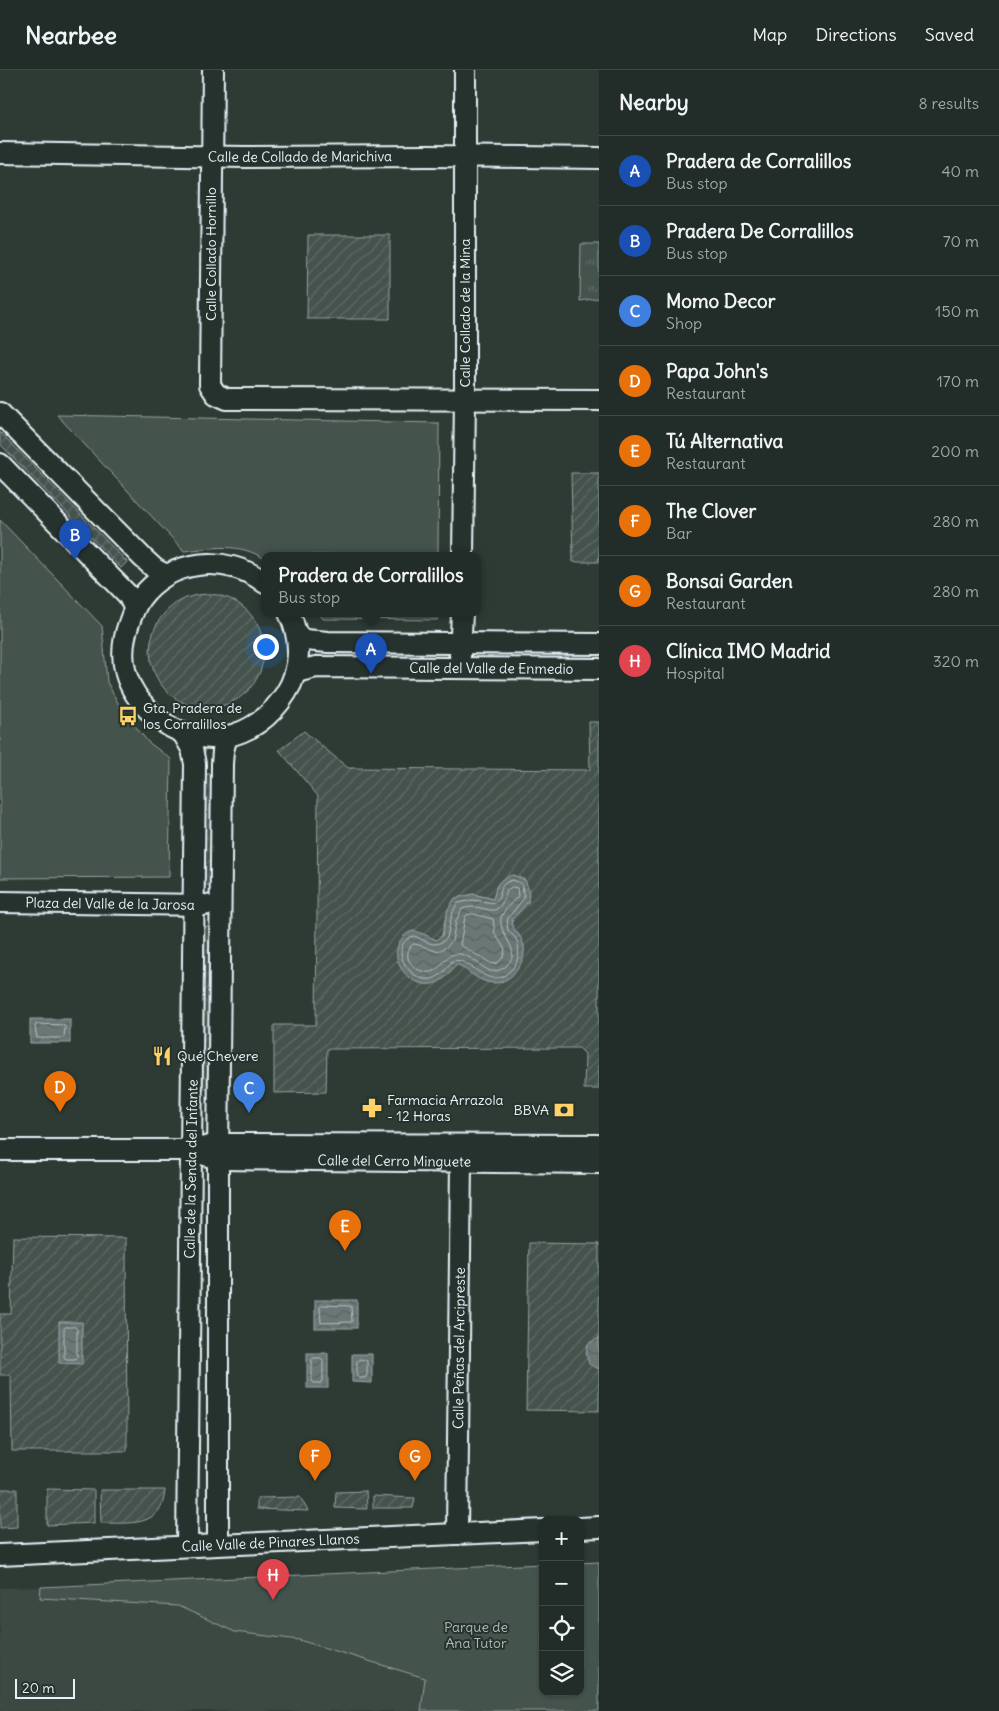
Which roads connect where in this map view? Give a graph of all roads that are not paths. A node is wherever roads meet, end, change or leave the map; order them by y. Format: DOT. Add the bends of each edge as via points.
graph roads {
  1 [pos="212,70"];
  2 [pos="465,70"];
  3 [pos="0,153"];
  4 [pos="212,156"];
  5 [pos="464,156"];
  6 [pos="599,158"];
  7 [pos="465,398"];
  8 [pos="599,400"];
  9 [pos="0,413"];
  10 [pos="0,464"];
  11 [pos="462,552"];
  12 [pos="166,575"];
  13 [pos="261,580"];
  14 [pos="134,607"];
  15 [pos="290,617"];
  16 [pos="462,617"];
  17 [pos="297,636"];
  18 [pos="461,642"];
  19 [pos="599,644"];
  20 [pos="452,668"];
  21 [pos="599,670"];
  22 [pos="296,672"];
  23 [pos="184,735"];
  24 [pos="227,736"];
  25 [pos="0,902"];
  26 [pos="193,905"];
  27 [pos="221,905"];
  28 [pos="599,1145"];
  29 [pos="0,1150"];
  30 [pos="192,1150"];
  31 [pos="218,1152"];
  32 [pos="461,1162"];
  33 [pos="599,1163"];
  34 [pos="599,1527"];
  35 [pos="584,1528"];
  36 [pos="539,1530"];
  37 [pos="457,1534"];
  38 [pos="218,1544"];
  39 [pos="187,1546"];
  40 [pos="0,1554"];
  1 -- 4 [label="street, Calle Collado Hornillo"];
  2 -- 5 [label="street, Calle Collado de la Mina"];
  3 -- 4 [label="street, Calle de Collado de Marichiva"];
  4 -- 5 [label="street, Calle de Collado de Marichiva"];
  4 -- 7 [label="street, Calle Collado Hornillo" via="210,385 216,394 226,399"];
  5 -- 6 [label="street, Calle de Collado de Marichiva"];
  5 -- 7 [label="street, Calle Collado de la Mina"];
  7 -- 8 [label="street"];
  7 -- 11 [label="street, Calle Collado de la Mina"];
  9 -- 12 [label="street" via="143,558"];
  10 -- 14 [label="street" via="128,595"];
  12 -- 13 [label="street" via="188,566 223,564 240,568"];
  12 -- 14 [label="street"];
  14 -- 23 [label="street" via="123,650 131,688 142,704 165,725"];
  15 -- 17 [label="street"];
  16 -- 18 [label="street"];
  17 -- 18 [label="street, Calle del Valle de Enmedio" via="316,641"];
  17 -- 22 [label="street"];
  18 -- 19 [label="street, Calle del Valle de Enmedio"];
  18 -- 20 [label="street" via="460,656"];
  20 -- 21 [label="street, Calle del Valle de Enmedio"];
  20 -- 22 [label="street, Calle del Valle de Enmedio" via="316,667"];
  22 -- 24 [label="street" via="278,706 262,721"];
  23 -- 24 [label="street" via="201,738"];
  23 -- 26 [label="street, Calle de la Senda del Infante" via="192,749 195,764"];
  24 -- 27 [label="street, Calle de la Senda del Infante" via="222,764"];
  25 -- 26 [label="street, Plaza del Valle de la Jarosa"];
  26 -- 27 [label="street, Plaza del Valle de la Jarosa"];
  26 -- 30 [label="street, Calle de la Senda del Infante"];
  27 -- 31 [label="street, Calle de la Senda del Infante"];
  28 -- 31 [label="street, Calle del Cerro Minguete"];
  29 -- 30 [label="street, Calle del Cerro Minguete"];
  30 -- 31 [label="street, Calle del Cerro Minguete"];
  30 -- 39 [label="street, Calle de la Senda del Infante"];
  31 -- 32 [label="street, Calle del Cerro Minguete"];
  31 -- 38 [label="street, Calle de la Senda del Infante"];
  32 -- 33 [label="street, Calle del Cerro Minguete"];
  32 -- 37 [label="street, Calle Peñas del Arcipreste"];
  34 -- 35 [label="street"];
  36 -- 37 [label="street, Calle Valle de Pinares Llanos"];
  37 -- 38 [label="street, Calle Valle de Pinares Llanos"];
  38 -- 39 [label="street, Calle Valle de Pinares Llanos"];
  39 -- 40 [label="street, Calle Valle de Pinares Llanos"];
}
